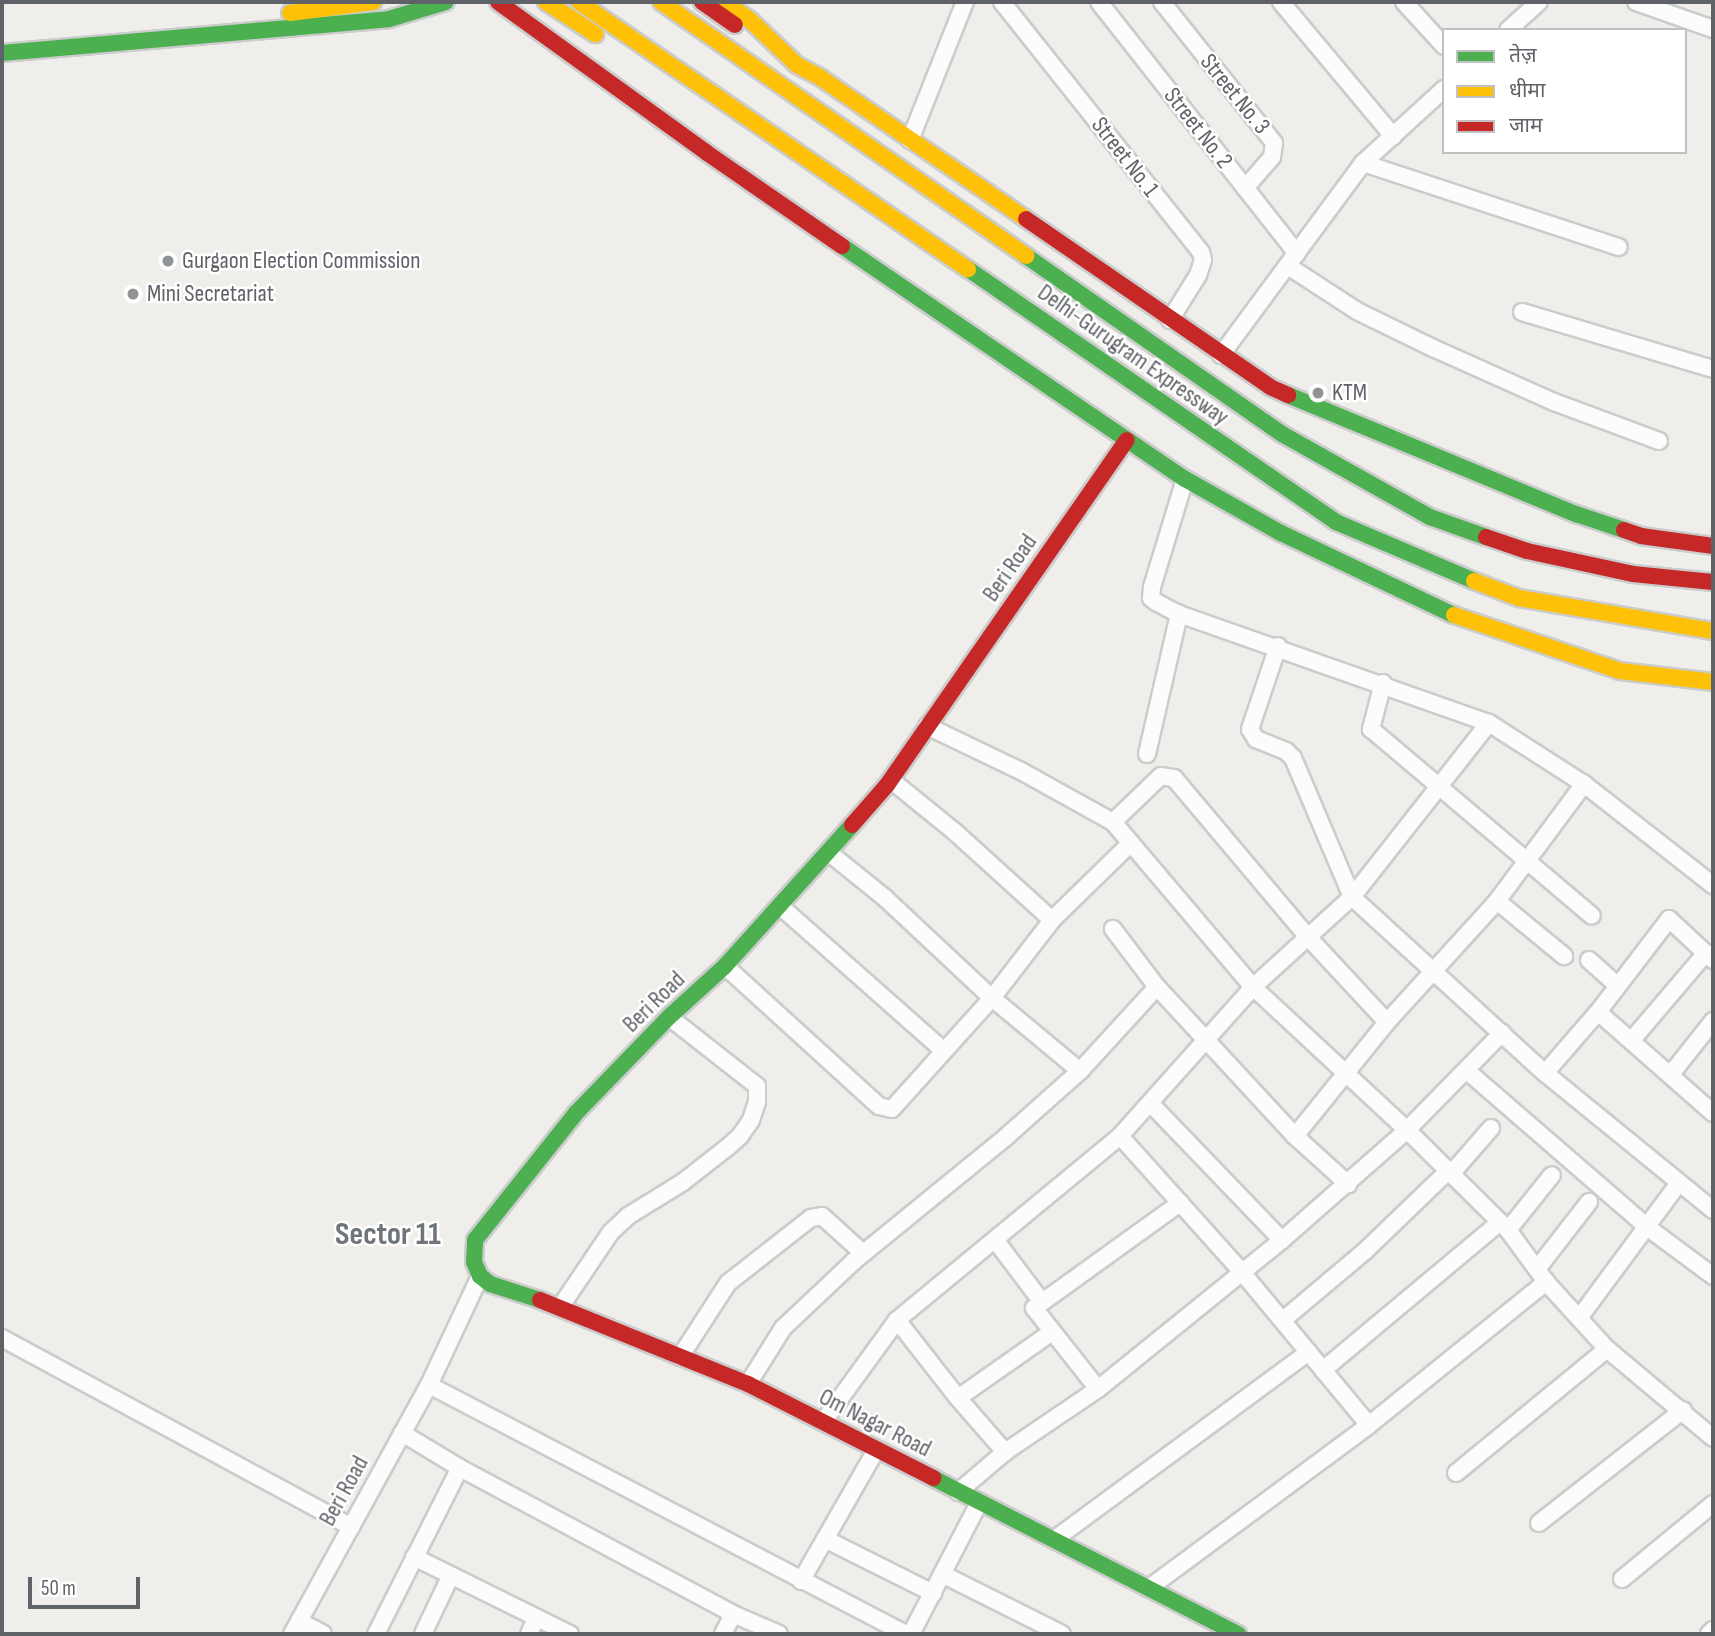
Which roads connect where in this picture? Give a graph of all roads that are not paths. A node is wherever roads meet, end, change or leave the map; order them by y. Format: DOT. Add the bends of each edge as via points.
graph roads {
  1 [pos="373,2"];
  2 [pos="446,2"];
  3 [pos="498,2"];
  4 [pos="546,2"];
  5 [pos="579,2"];
  6 [pos="661,2"];
  7 [pos="702,2"];
  8 [pos="725,2"];
  9 [pos="965,2"];
  10 [pos="1002,2"];
  11 [pos="1100,2"];
  12 [pos="1162,2"];
  13 [pos="1281,2"];
  14 [pos="1404,2"];
  15 [pos="1537,2"];
  16 [pos="1636,2"];
  17 [pos="1510,28"];
  18 [pos="1713,29"];
  19 [pos="2,39"];
  20 [pos="603,40"];
  21 [pos="1442,44"];
  22 [pos="2,53"];
  23 [pos="626,55"];
  24 [pos="797,65"];
  25 [pos="1442,91"];
  26 [pos="830,118"];
  27 [pos="753,121"];
  28 [pos="1393,136"];
  29 [pos="910,140"];
  30 [pos="1363,163"];
  31 [pos="1245,188"];
  32 [pos="1619,247"];
  33 [pos="1292,260"];
  34 [pos="1522,312"];
  35 [pos="1170,320"];
  36 [pos="1221,355"];
  37 [pos="1713,369"];
  38 [pos="1127,440"];
  39 [pos="1659,441"];
  40 [pos="1185,479"];
  41 [pos="1713,546"];
  42 [pos="1713,582"];
  43 [pos="1179,614"];
  44 [pos="1713,631"];
  45 [pos="1278,646"];
  46 [pos="1713,682"];
  47 [pos="1383,684"];
  48 [pos="1489,723"];
  49 [pos="927,726"];
  50 [pos="1147,754"];
  51 [pos="891,780"];
  52 [pos="1584,784"];
  53 [pos="1440,789"];
  54 [pos="1113,822"];
  55 [pos="1131,843"];
  56 [pos="828,852"];
  57 [pos="1527,861"];
  58 [pos="1713,885"];
  59 [pos="1352,897"];
  60 [pos="1497,901"];
  61 [pos="780,906"];
  62 [pos="1592,916"];
  63 [pos="1052,920"];
  64 [pos="1113,929"];
  65 [pos="1307,936"];
  66 [pos="1564,956"];
  67 [pos="1710,956"];
  68 [pos="1589,960"];
  69 [pos="725,966"];
  70 [pos="1433,968"];
  71 [pos="1617,985"];
  72 [pos="1157,987"];
  73 [pos="1252,987"];
  74 [pos="992,998"];
  75 [pos="1598,1012"];
  76 [pos="669,1017"];
  77 [pos="1387,1021"];
  78 [pos="1713,1021"];
  79 [pos="1502,1032"];
  80 [pos="1631,1041"];
  81 [pos="1206,1042"];
  82 [pos="943,1050"];
  83 [pos="1466,1070"];
  84 [pos="1080,1071"];
  85 [pos="1545,1073"];
  86 [pos="1671,1074"];
  87 [pos="1345,1075"];
  88 [pos="1151,1104"];
  89 [pos="1713,1113"];
  90 [pos="1491,1128"];
  91 [pos="1407,1130"];
  92 [pos="1120,1136"];
  93 [pos="1295,1136"];
  94 [pos="1449,1172"];
  95 [pos="1552,1175"];
  96 [pos="1348,1184"];
  97 [pos="1678,1184"];
  98 [pos="1590,1202"];
  99 [pos="1180,1203"];
  100 [pos="1713,1210"];
  101 [pos="1504,1226"];
  102 [pos="1647,1227"];
  103 [pos="996,1241"];
  104 [pos="1282,1241"];
  105 [pos="863,1253"];
  106 [pos="1241,1271"];
  107 [pos="1541,1275"];
  108 [pos="480,1276"];
  109 [pos="1713,1276"];
  110 [pos="1042,1301"];
  111 [pos="561,1306"];
  112 [pos="1579,1318"];
  113 [pos="897,1320"];
  114 [pos="1283,1320"];
  115 [pos="1052,1332"];
  116 [pos="2,1338"];
  117 [pos="1607,1349"];
  118 [pos="1309,1352"];
  119 [pos="680,1357"];
  120 [pos="1322,1370"];
  121 [pos="748,1384"];
  122 [pos="429,1385"];
  123 [pos="1098,1389"];
  124 [pos="958,1398"];
  125 [pos="1683,1409"];
  126 [pos="823,1422"];
  127 [pos="1369,1425"];
  128 [pos="402,1433"];
  129 [pos="1713,1438"];
  130 [pos="876,1450"];
  131 [pos="1005,1452"];
  132 [pos="460,1468"];
  133 [pos="1455,1474"];
  134 [pos="958,1492"];
  135 [pos="979,1503"];
  136 [pos="1713,1504"];
  137 [pos="1539,1523"];
  138 [pos="351,1527"];
  139 [pos="825,1539"];
  140 [pos="1055,1539"];
  141 [pos="414,1556"];
  142 [pos="942,1574"];
  143 [pos="452,1575"];
  144 [pos="1622,1579"];
  145 [pos="801,1581"];
  146 [pos="1149,1588"];
  147 [pos="933,1593"];
  148 [pos="733,1614"];
  149 [pos="536,1618"];
  150 [pos="296,1628"];
  151 [pos="1034,1628"];
  152 [pos="1713,1630"];
  153 [pos="323,1634"];
  154 [pos="376,1634"];
  155 [pos="423,1634"];
  156 [pos="529,1634"];
  157 [pos="570,1634"];
  158 [pos="723,1634"];
  159 [pos="779,1634"];
  160 [pos="905,1634"];
  161 [pos="911,1634"];
  162 [pos="1062,1634"];
  163 [pos="1238,1634"];
  164 [pos="1709,1634"];
  1 -- 19 [label="main road"];
  2 -- 22 [label="main road" via="389,19"];
  3 -- 38 [label="main road" via="707,153"];
  4 -- 20 [label="main road"];
  5 -- 27 [label="main road, Delhi-Gurugram Expressway"];
  6 -- 26 [label="main road, Delhi-Gurugram Expressway"];
  7 -- 24 [label="main road"];
  8 -- 24 [label="main road"];
  9 -- 29 [label="street"];
  10 -- 35 [label="street, Street No. 1" via="1201,252 1198,275"];
  11 -- 31 [label="street, Street No. 2"];
  12 -- 31 [label="street, Street No. 3" via="1274,143 1272,157"];
  13 -- 28 [label="street"];
  14 -- 21 [label="street"];
  15 -- 17 [label="street"];
  16 -- 18 [label="street"];
  23 -- 27 [label="main road" via="661,78"];
  24 -- 26 [label="main road"];
  24 -- 29 [label="main road"];
  25 -- 28 [label="street"];
  26 -- 42 [label="main road, Delhi-Gurugram Expressway" via="1282,434 1430,517 1527,551 1633,574"];
  27 -- 44 [label="main road, Delhi-Gurugram Expressway" via="1336,522 1519,598"];
  28 -- 30 [label="street"];
  29 -- 35 [label="main road"];
  30 -- 32 [label="street"];
  30 -- 33 [label="street"];
  31 -- 33 [label="street, Street No. 2"];
  33 -- 36 [label="street"];
  33 -- 39 [label="street, Street No. 2" via="1357,311 1554,402"];
  34 -- 37 [label="street"];
  35 -- 36 [label="main road"];
  36 -- 41 [label="main road" via="1270,387 1576,514 1642,536"];
  38 -- 40 [label="main road"];
  38 -- 49 [label="main road, Beri Road"];
  40 -- 43 [label="street" via="1150,594"];
  40 -- 46 [label="main road" via="1281,533 1449,613 1620,671"];
  43 -- 45 [label="street"];
  43 -- 50 [label="street"];
  45 -- 47 [label="street"];
  45 -- 59 [label="street" via="1251,732 1255,739 1293,758"];
  47 -- 48 [label="street"];
  47 -- 53 [label="street" via="1371,729"];
  48 -- 52 [label="street"];
  48 -- 53 [label="street"];
  49 -- 51 [label="main road, Beri Road"];
  49 -- 54 [label="street"];
  51 -- 56 [label="main road, Beri Road"];
  51 -- 63 [label="street"];
  52 -- 57 [label="street"];
  52 -- 58 [label="street"];
  53 -- 57 [label="street"];
  53 -- 59 [label="street"];
  54 -- 55 [label="street"];
  54 -- 65 [label="street" via="1161,776 1174,778"];
  55 -- 63 [label="street"];
  55 -- 73 [label="street"];
  56 -- 61 [label="main road, Beri Road"];
  56 -- 74 [label="street" via="885,898"];
  57 -- 60 [label="street"];
  57 -- 62 [label="street"];
  59 -- 65 [label="street"];
  59 -- 70 [label="street"];
  60 -- 66 [label="street"];
  60 -- 70 [label="street"];
  61 -- 69 [label="main road, Beri Road"];
  61 -- 82 [label="street"];
  63 -- 74 [label="street"];
  64 -- 72 [label="street"];
  65 -- 73 [label="street"];
  65 -- 77 [label="street"];
  67 -- 71 [label="street" via="1669,919"];
  67 -- 80 [label="street"];
  68 -- 71 [label="street"];
  69 -- 76 [label="main road, Beri Road"];
  69 -- 82 [label="street" via="879,1106 896,1108"];
  70 -- 77 [label="street"];
  70 -- 79 [label="street"];
  71 -- 75 [label="street"];
  72 -- 81 [label="street"];
  72 -- 84 [label="street"];
  73 -- 81 [label="street"];
  73 -- 87 [label="street"];
  74 -- 82 [label="street"];
  74 -- 84 [label="street"];
  75 -- 80 [label="street"];
  75 -- 85 [label="street"];
  76 -- 108 [label="main road, Beri Road" via="576,1113 475,1240 474,1262"];
  76 -- 111 [label="street" via="757,1086 751,1120 740,1136 683,1182 611,1232"];
  77 -- 87 [label="street"];
  78 -- 86 [label="street"];
  79 -- 83 [label="street"];
  79 -- 85 [label="street"];
  80 -- 86 [label="street"];
  81 -- 88 [label="street"];
  81 -- 93 [label="street"];
  83 -- 91 [label="street"];
  83 -- 102 [label="street"];
  84 -- 105 [label="street"];
  85 -- 97 [label="street"];
  86 -- 89 [label="street"];
  87 -- 91 [label="street"];
  87 -- 93 [label="street"];
  88 -- 92 [label="street"];
  88 -- 104 [label="street"];
  90 -- 94 [label="street"];
  91 -- 94 [label="street"];
  91 -- 96 [label="street"];
  92 -- 99 [label="street"];
  92 -- 103 [label="street"];
  93 -- 96 [label="street"];
  94 -- 101 [label="street"];
  94 -- 114 [label="street"];
  95 -- 101 [label="street"];
  96 -- 104 [label="street"];
  97 -- 100 [label="street"];
  97 -- 102 [label="street"];
  98 -- 107 [label="street"];
  99 -- 106 [label="street"];
  99 -- 110 [label="street"];
  101 -- 107 [label="street"];
  101 -- 120 [label="street"];
  102 -- 109 [label="street"];
  102 -- 112 [label="street"];
  103 -- 110 [label="street"];
  103 -- 113 [label="street"];
  104 -- 106 [label="street"];
  105 -- 119 [label="street" via="822,1216 811,1218 728,1283"];
  105 -- 121 [label="street" via="783,1328"];
  106 -- 114 [label="street"];
  106 -- 123 [label="street"];
  107 -- 112 [label="street"];
  107 -- 127 [label="street"];
  108 -- 111 [label="main road, Om Nagar Road" via="490,1284"];
  108 -- 122 [label="street, Beri Road"];
  110 -- 115 [label="street" via="1035,1310"];
  111 -- 119 [label="main road, Om Nagar Road"];
  112 -- 117 [label="street"];
  113 -- 124 [label="street"];
  113 -- 126 [label="street"];
  114 -- 118 [label="street"];
  115 -- 123 [label="street"];
  115 -- 124 [label="street"];
  116 -- 138 [label="street"];
  117 -- 125 [label="street"];
  117 -- 133 [label="street"];
  118 -- 120 [label="street"];
  118 -- 140 [label="street"];
  119 -- 121 [label="main road, Om Nagar Road"];
  120 -- 127 [label="street"];
  121 -- 126 [label="main road, Om Nagar Road"];
  122 -- 128 [label="street, Beri Road"];
  122 -- 145 [label="street"];
  123 -- 131 [label="street"];
  124 -- 131 [label="street"];
  125 -- 129 [label="street"];
  125 -- 137 [label="street"];
  126 -- 130 [label="main road, Om Nagar Road"];
  127 -- 146 [label="street"];
  128 -- 132 [label="street"];
  128 -- 138 [label="street, Beri Road"];
  130 -- 134 [label="main road, Om Nagar Road"];
  130 -- 139 [label="street"];
  131 -- 134 [label="street"];
  132 -- 141 [label="street"];
  132 -- 148 [label="street"];
  134 -- 135 [label="main road, Om Nagar Road"];
  135 -- 140 [label="main road, Om Nagar Road"];
  135 -- 142 [label="street"];
  136 -- 144 [label="street"];
  138 -- 150 [label="street, Beri Road"];
  139 -- 145 [label="street"];
  139 -- 147 [label="street"];
  140 -- 146 [label="main road, Om Nagar Road"];
  141 -- 143 [label="street"];
  141 -- 154 [label="street"];
  142 -- 147 [label="street"];
  142 -- 151 [label="street"];
  143 -- 149 [label="street"];
  143 -- 155 [label="street"];
  145 -- 160 [label="street"];
  146 -- 163 [label="main road, Om Nagar Road"];
  147 -- 161 [label="street"];
  148 -- 158 [label="street"];
  148 -- 159 [label="street"];
  149 -- 156 [label="street"];
  149 -- 157 [label="street"];
  150 -- 153 [label="street"];
  151 -- 162 [label="street"];
  152 -- 164 [label="street"];
}
